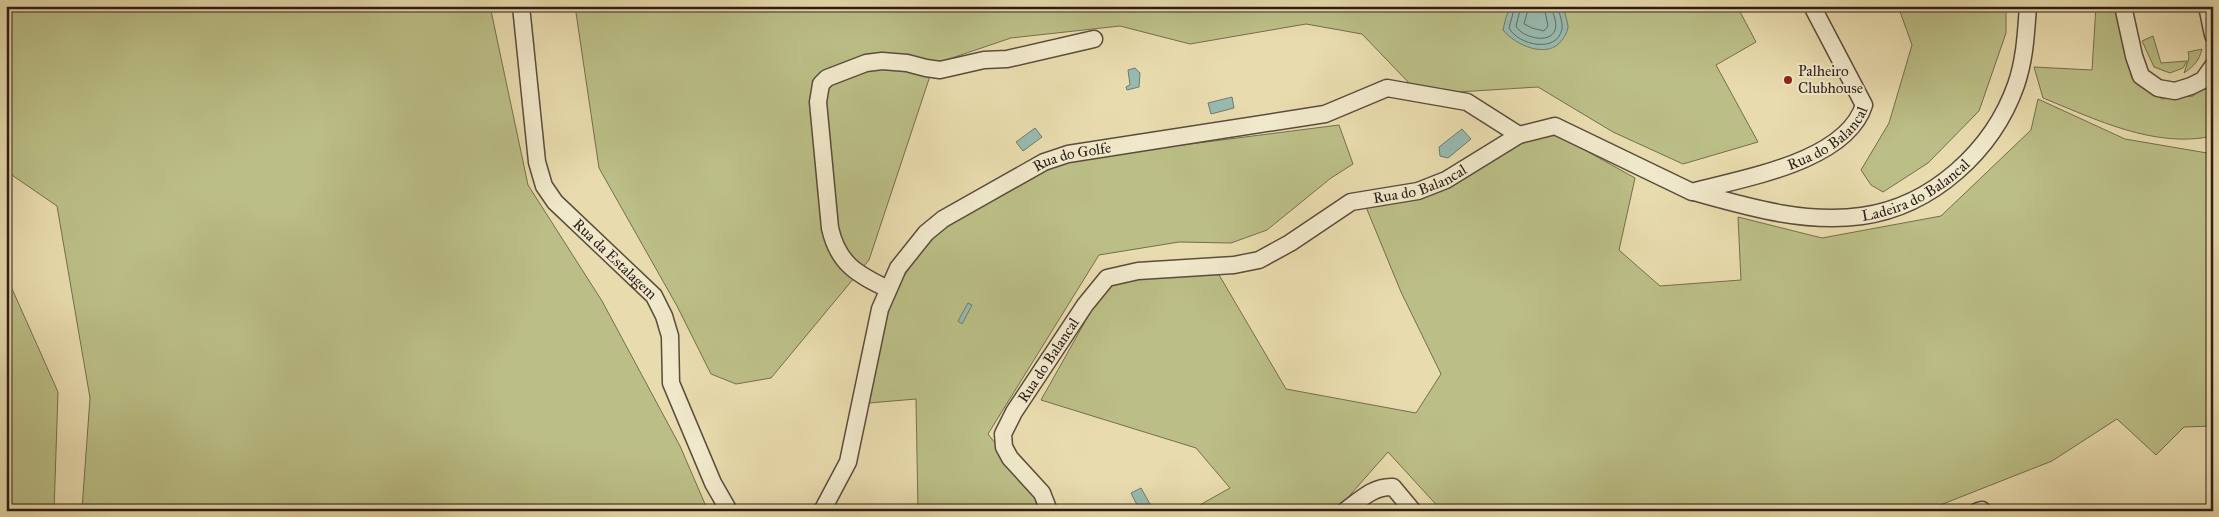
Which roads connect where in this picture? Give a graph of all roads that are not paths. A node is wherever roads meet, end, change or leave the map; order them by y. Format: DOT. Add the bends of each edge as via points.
graph roads {
  1 [pos="521,6"];
  2 [pos="1812,6"];
  3 [pos="2028,6"];
  4 [pos="2123,6"];
  5 [pos="2207,6"];
  6 [pos="2213,34"];
  7 [pos="1094,39"];
  8 [pos="2213,66"];
  9 [pos="1519,135"];
  10 [pos="1692,192"];
  11 [pos="888,290"];
  12 [pos="729,511"];
  13 [pos="822,511"];
  14 [pos="1049,511"];
  15 [pos="1345,511"];
  16 [pos="1413,511"];
  1 -- 12 [label="street, Rua da Estalagem" via="537,162 544,186 555,202 654,296 670,336 671,383 713,483"];
  2 -- 10 [label="street, Rua do Balancal" via="1864,105 1860,118 1837,140 1805,160"];
  3 -- 10 [label="street, Ladeira do Balancal" via="2025,50 2007,109 1976,153 1957,172 1914,199 1863,216 1835,218 1769,212"];
  4 -- 8 [label="street" via="2141,76 2158,88 2175,90 2191,86 2203,80"];
  5 -- 6 [label="street"];
  7 -- 11 [label="street" via="940,70 907,63 874,62 827,78 821,84 818,102 834,244 854,271"];
  9 -- 10 [label="street, Rua do Balancal" via="1555,126"];
  9 -- 11 [label="street, Rua do Golfe" via="1467,102 1387,88 1325,114 1068,154 1044,162 943,219 926,233 898,268"];
  9 -- 14 [label="street, Rua do Balancal" via="1446,180 1418,191 1351,202 1259,260 1234,265 1138,271 1107,278 1084,304 1003,434 1004,447 1010,458 1042,493"];
  11 -- 13 [label="street, Rua do Golfe" via="880,309 848,462"];
  15 -- 16 [label="street" via="1382,486 1392,487"];
}
